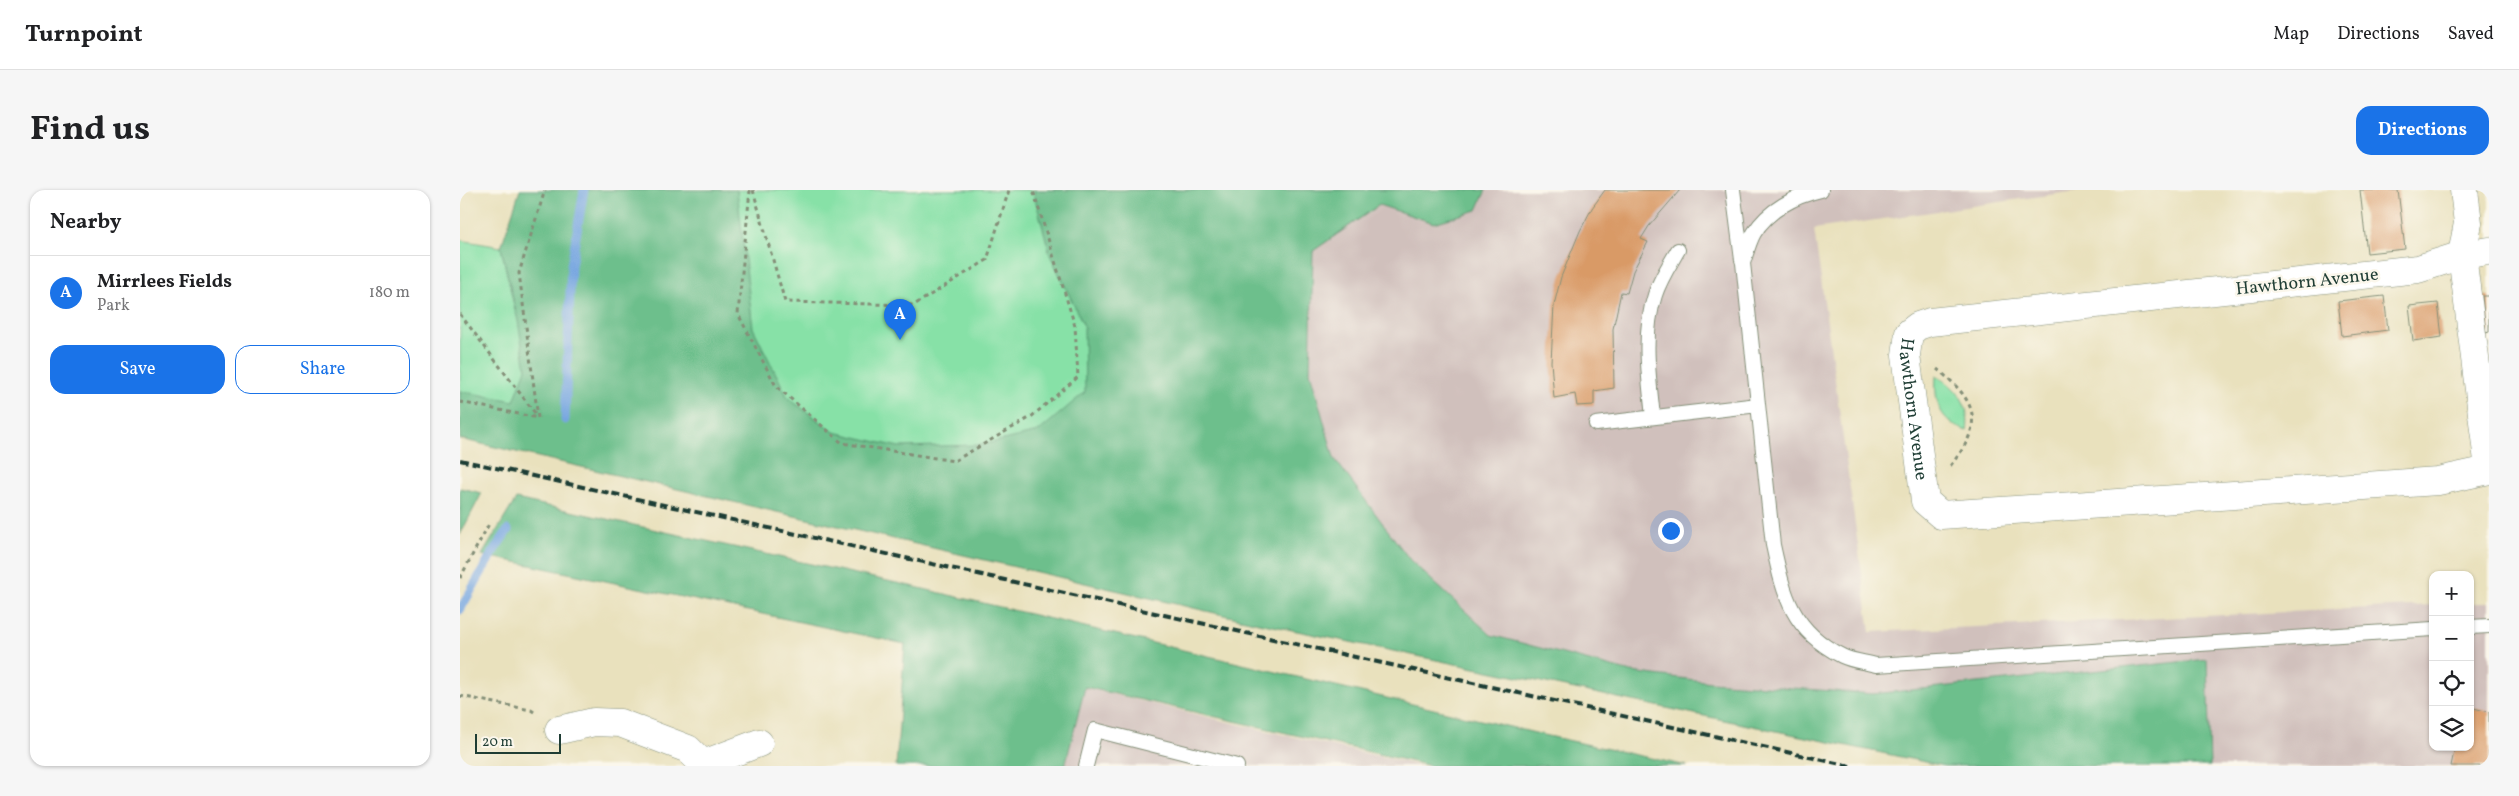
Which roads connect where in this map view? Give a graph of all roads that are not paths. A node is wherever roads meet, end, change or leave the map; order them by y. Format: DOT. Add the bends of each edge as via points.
graph roads {
  1 [pos="1733,190"];
  2 [pos="1820,190"];
  3 [pos="2464,190"];
  4 [pos="1678,250"];
  5 [pos="2489,252"];
  6 [pos="2462,255"];
  7 [pos="1743,263"];
  8 [pos="1758,405"];
  9 [pos="1653,417"];
  10 [pos="1596,424"];
  11 [pos="2489,469"];
  12 [pos="2489,626"];
  13 [pos="2474,627"];
  14 [pos="2429,629"];
  15 [pos="558,730"];
  16 [pos="759,743"];
  17 [pos="704,765"];
  18 [pos="1086,766"];
  19 [pos="1237,766"];
  1 -- 7 [label="lane"];
  2 -- 7 [label="lane" via="1798,195 1773,212 1754,233"];
  3 -- 6 [label="street" via="2468,223"];
  4 -- 9 [label="lane" via="1655,295 1650,317 1647,347"];
  5 -- 6 [label="street, Hawthorn Avenue"];
  6 -- 11 [label="street"];
  6 -- 11 [label="street, Hawthorn Avenue" via="2418,269 1930,322 1909,332 1906,356 1925,501 1941,515 2438,481"];
  7 -- 8 [label="lane"];
  8 -- 9 [label="lane"];
  8 -- 14 [label="lane" via="1773,545 1783,589 1799,622 1818,641 1843,657 1876,665"];
  9 -- 10 [label="lane"];
  12 -- 13 [label="lane"];
  15 -- 17 [label="street" via="594,722 620,723 688,749"];
  16 -- 17 [label="street"];
  18 -- 19 [label="lane" via="1095,730"];
}
